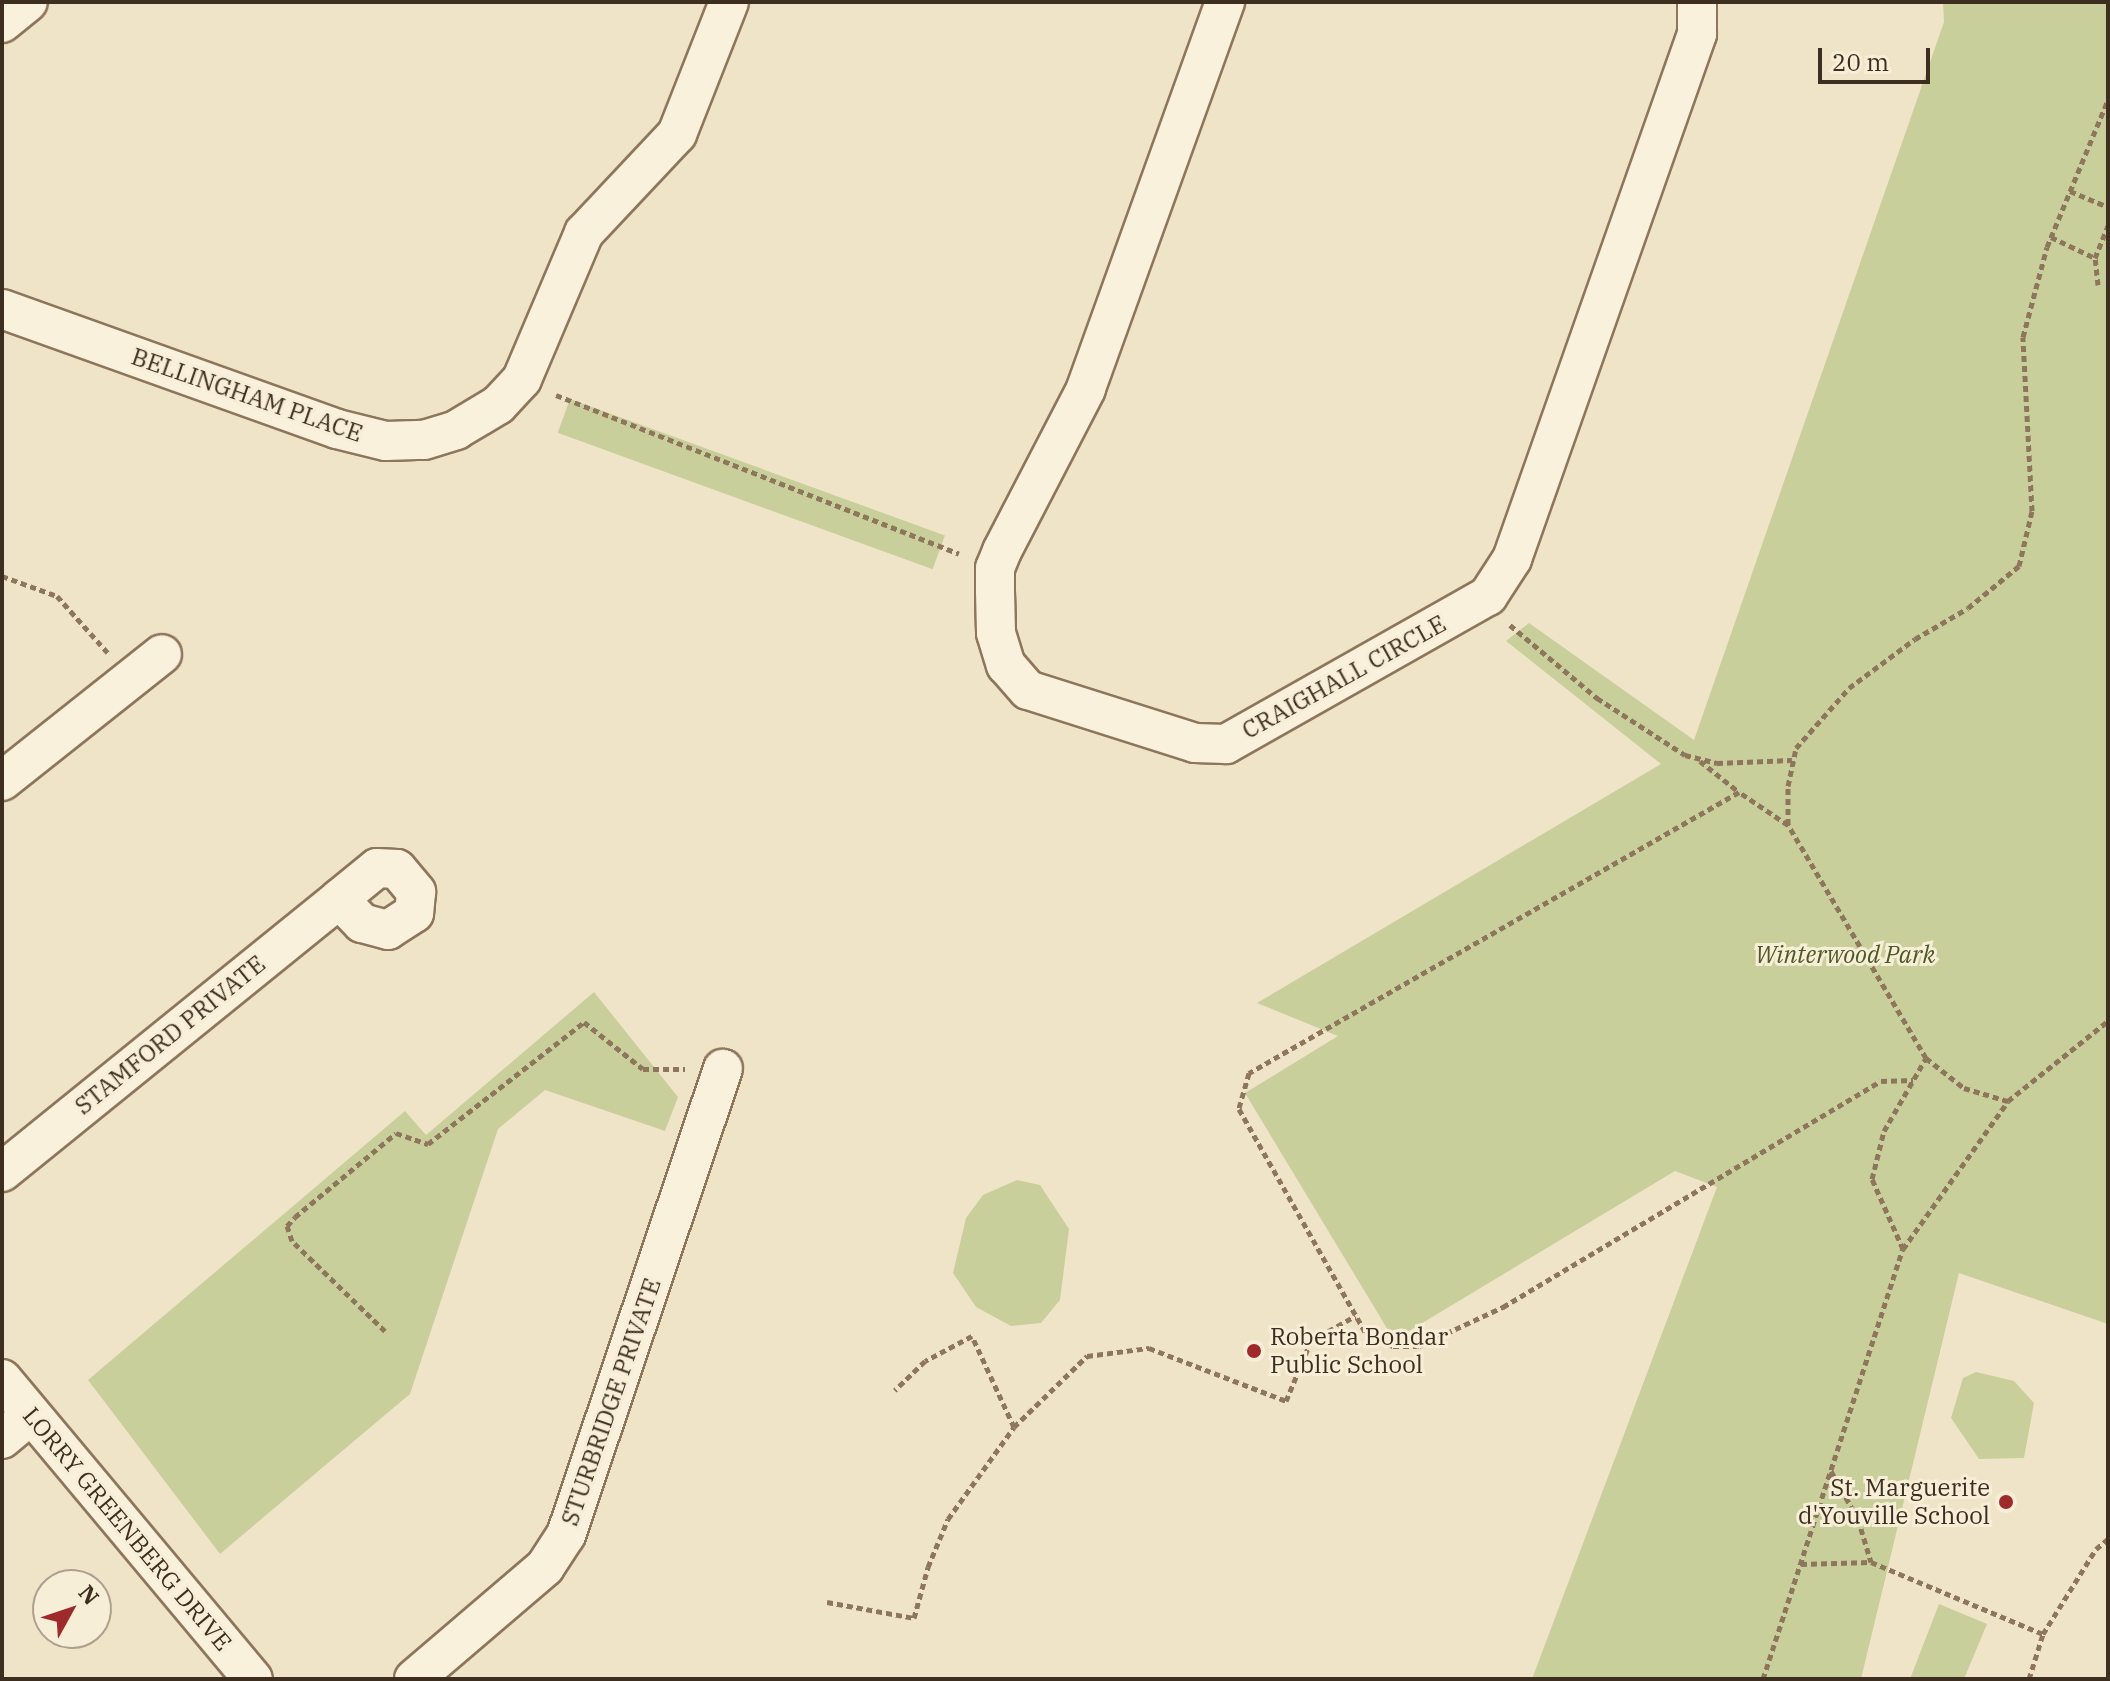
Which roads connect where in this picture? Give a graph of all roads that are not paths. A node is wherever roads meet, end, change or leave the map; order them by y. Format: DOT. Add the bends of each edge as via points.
graph roads {
  1 [pos="28,2"];
  2 [pos="729,2"];
  3 [pos="1225,2"];
  4 [pos="1697,2"];
  5 [pos="2,23"];
  6 [pos="2,309"];
  7 [pos="162,654"];
  8 [pos="2,781"];
  9 [pos="339,899"];
  10 [pos="723,1069"];
  11 [pos="2,1172"];
  12 [pos="2,1379"];
  13 [pos="31,1415"];
  14 [pos="2,1439"];
  15 [pos="253,1679"];
  16 [pos="414,1679"];
  1 -- 5 [label="street"];
  2 -- 6 [label="street, BELLINGHAM PLACE" via="677,134 584,233 522,379 498,405 456,430 424,440 386,441 337,429"];
  3 -- 4 [label="street, CRAIGHALL CIRCLE" via="1086,389 995,568 996,633 1006,665 1028,690 1195,743 1226,744 1488,596 1512,559 1697,34"];
  7 -- 8 [label="street"];
  9 -- 11 [label="street, STAMFORD PRIVATE"];
  10 -- 16 [label="street, STURBRIDGE PRIVATE" via="566,1535 545,1567"];
  12 -- 13 [label="street, LORRY GREENBERG DRIVE"];
  13 -- 14 [label="street"];
  13 -- 15 [label="street, LORRY GREENBERG DRIVE"];
}
